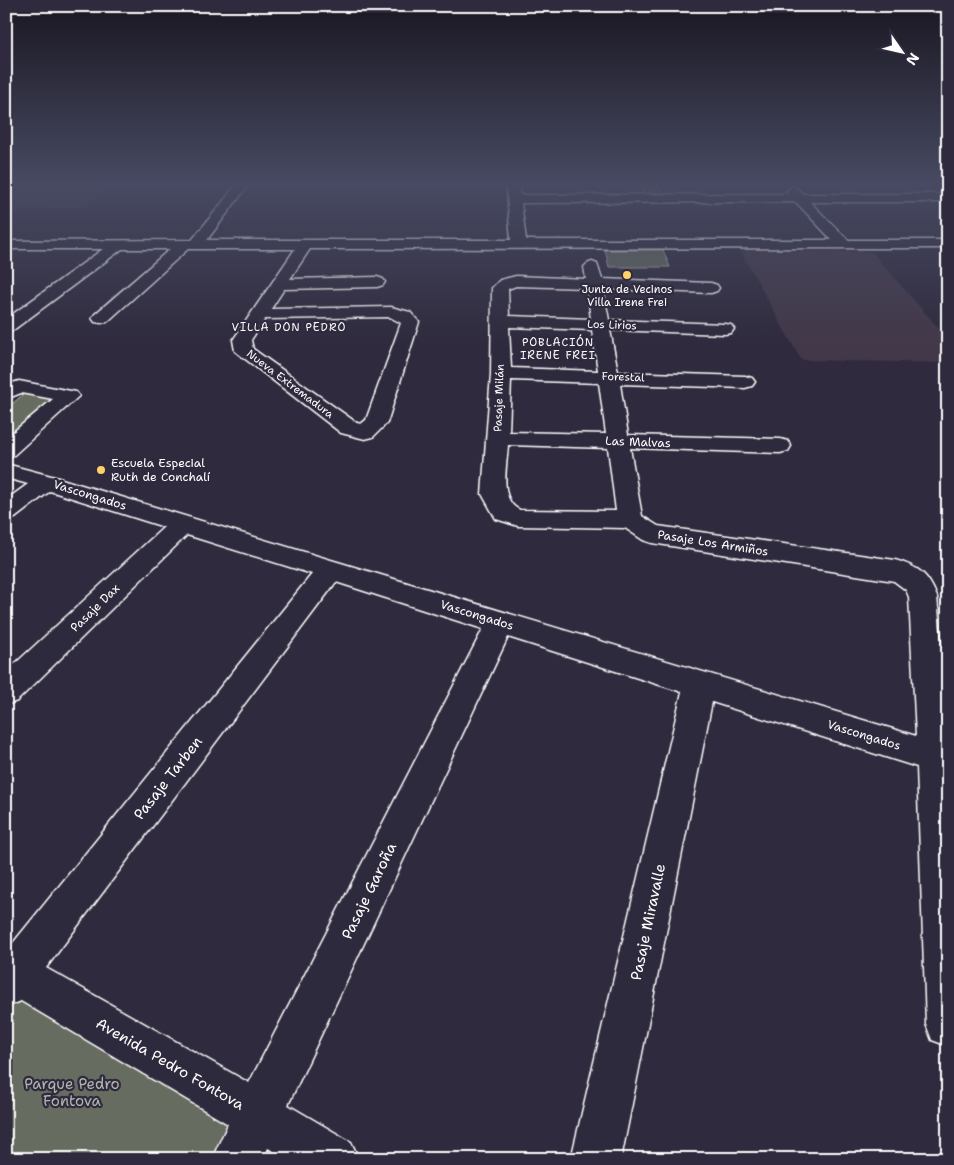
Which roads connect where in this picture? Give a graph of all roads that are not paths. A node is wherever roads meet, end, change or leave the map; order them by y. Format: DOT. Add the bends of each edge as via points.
graph roads {
  1 [pos="197,237"];
  2 [pos="519,237"];
  3 [pos="837,237"];
  4 [pos="520,244"];
  5 [pos="589,244"];
  6 [pos="844,244"];
  7 [pos="6,245"];
  8 [pos="25,245"];
  9 [pos="118,245"];
  10 [pos="190,245"];
  11 [pos="305,245"];
  12 [pos="945,247"];
  13 [pos="6,257"];
  14 [pos="377,282"];
  15 [pos="279,284"];
  16 [pos="595,284"];
  17 [pos="711,288"];
  18 [pos="259,314"];
  19 [pos="101,318"];
  20 [pos="500,321"];
  21 [pos="601,324"];
  22 [pos="6,327"];
  23 [pos="725,329"];
  24 [pos="500,374"];
  25 [pos="609,376"];
  26 [pos="745,382"];
  27 [pos="6,393"];
  28 [pos="497,438"];
  29 [pos="618,441"];
  30 [pos="780,446"];
  31 [pos="6,450"];
  32 [pos="6,471"];
  33 [pos="47,482"];
  34 [pos="6,512"];
  35 [pos="630,520"];
  36 [pos="183,524"];
  37 [pos="330,570"];
  38 [pos="500,622"];
  39 [pos="700,684"];
  40 [pos="6,692"];
  41 [pos="941,759"];
  42 [pos="9,976"];
  43 [pos="948,1024"];
  44 [pos="259,1115"];
  45 [pos="237,1159"];
  46 [pos="334,1159"];
  47 [pos="596,1159"];
  1 -- 10 [label="street"];
  2 -- 4 [label="street"];
  3 -- 6 [label="street"];
  4 -- 5 [label="street"];
  4 -- 11 [label="street"];
  5 -- 6 [label="street"];
  5 -- 16 [label="street"];
  6 -- 12 [label="street"];
  7 -- 8 [label="street"];
  8 -- 9 [label="street"];
  8 -- 13 [label="street"];
  9 -- 10 [label="street"];
  9 -- 22 [label="street"];
  10 -- 11 [label="street"];
  10 -- 19 [label="street"];
  11 -- 15 [label="street, Nueva Extremadura"];
  14 -- 15 [label="street"];
  15 -- 18 [label="street, Nueva Extremadura"];
  16 -- 17 [label="street"];
  16 -- 20 [label="street, Pasaje Milán" via="506,284 500,288"];
  16 -- 21 [label="street"];
  18 -- 18 [label="street, Nueva Extremadura" via="242,340 244,351 349,428 365,432 376,423 410,322 404,316 390,312"];
  20 -- 21 [label="street, Los Lirios"];
  20 -- 24 [label="street, Pasaje Milán"];
  21 -- 23 [label="street, Los Lirios"];
  21 -- 25 [label="street"];
  24 -- 25 [label="street, Forestal"];
  24 -- 28 [label="street, Pasaje Milán"];
  25 -- 26 [label="street, Forestal"];
  25 -- 29 [label="street"];
  27 -- 31 [label="street" via="19,387 68,396"];
  28 -- 29 [label="street, Las Malvas"];
  28 -- 35 [label="street, Pasaje Milán" via="494,494 504,513 518,518"];
  29 -- 30 [label="street, Las Malvas"];
  29 -- 35 [label="street"];
  32 -- 33 [label="street, Vascongados"];
  33 -- 34 [label="street"];
  33 -- 36 [label="street, Vascongados"];
  35 -- 41 [label="street, Pasaje Los Armiños" via="652,534 895,570 912,579 921,590"];
  36 -- 37 [label="street, Vascongados"];
  36 -- 40 [label="street, Pasaje Dax"];
  37 -- 38 [label="street, Vascongados"];
  37 -- 42 [label="street, Pasaje Tarben"];
  38 -- 39 [label="street, Vascongados"];
  38 -- 44 [label="street, Pasaje Garoña"];
  39 -- 41 [label="street, Vascongados"];
  39 -- 47 [label="street, Pasaje Miravalle"];
  41 -- 43 [label="street"];
  42 -- 44 [label="street, Avenida Pedro Fontova"];
  44 -- 45 [label="street, Pasaje Garoña"];
  44 -- 46 [label="street, Avenida Pedro Fontova"];
}
